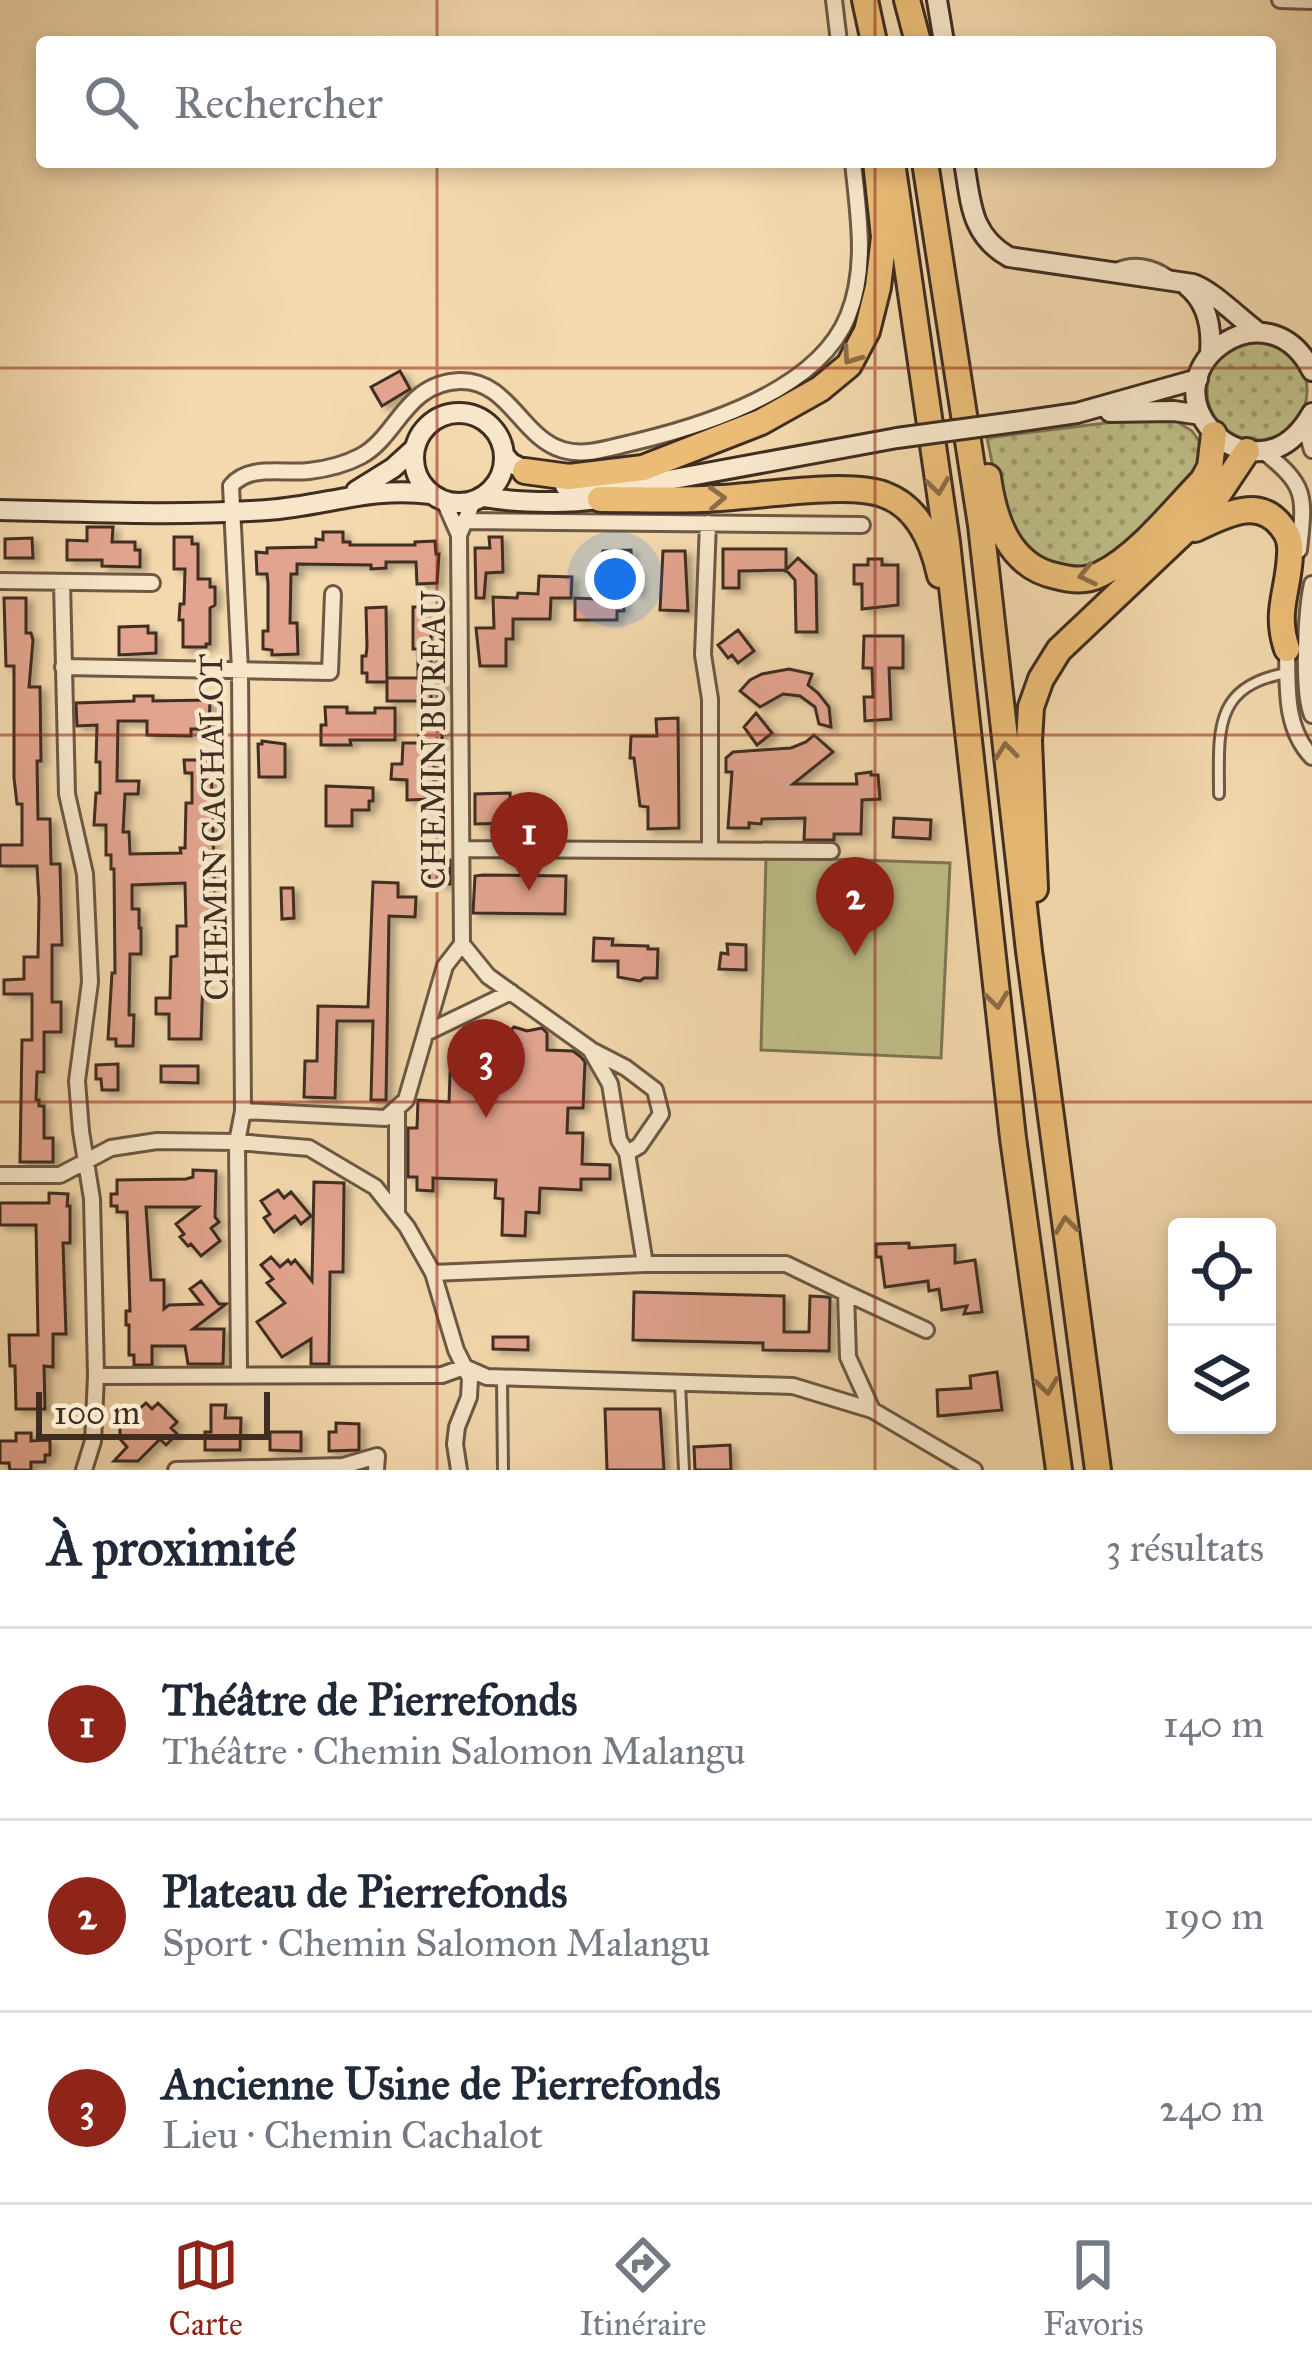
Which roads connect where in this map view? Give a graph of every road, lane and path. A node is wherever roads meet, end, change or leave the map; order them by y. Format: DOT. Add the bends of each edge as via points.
graph roads {
  1 [pos="834,0"];
  2 [pos="862,0"];
  3 [pos="904,0"];
  4 [pos="937,0"];
  5 [pos="1280,0"];
  6 [pos="1312,1"];
  7 [pos="838,36"];
  8 [pos="863,36"];
  9 [pos="872,36"];
  10 [pos="907,36"];
  11 [pos="916,36"];
  12 [pos="943,36"];
  13 [pos="854,168"];
  14 [pos="876,168"];
  15 [pos="893,168"];
  16 [pos="926,168"];
  17 [pos="939,168"];
  18 [pos="965,168"];
  19 [pos="1177,280"];
  20 [pos="1258,332"];
  21 [pos="1210,353"];
  22 [pos="1312,371"];
  23 [pos="1198,379"];
  24 [pos="1077,413"];
  25 [pos="1310,418"];
  26 [pos="1208,425"];
  27 [pos="415,448"];
  28 [pos="1312,450"];
  29 [pos="1255,451"];
  30 [pos="504,454"];
  31 [pos="525,471"];
  32 [pos="625,488"];
  33 [pos="345,496"];
  34 [pos="438,498"];
  35 [pos="600,499"];
  36 [pos="0,510"];
  37 [pos="231,511"];
  38 [pos="470,514"];
  39 [pos="708,523"];
  40 [pos="862,525"];
  41 [pos="1177,538"];
  42 [pos="0,581"];
  43 [pos="62,583"];
  44 [pos="152,583"];
  45 [pos="1312,584"];
  46 [pos="333,594"];
  47 [pos="1288,661"];
  48 [pos="958,663"];
  49 [pos="63,667"];
  50 [pos="240,670"];
  51 [pos="1312,715"];
  52 [pos="1312,757"];
  53 [pos="1219,794"];
  54 [pos="463,849"];
  55 [pos="710,850"];
  56 [pos="832,851"];
  57 [pos="462,944"];
  58 [pos="1029,951"];
  59 [pos="511,992"];
  60 [pos="426,1033"];
  61 [pos="590,1049"];
  62 [pos="398,1108"];
  63 [pos="243,1111"];
  64 [pos="237,1142"];
  65 [pos="627,1153"];
  66 [pos="86,1162"];
  67 [pos="0,1175"];
  68 [pos="397,1214"];
  69 [pos="645,1264"];
  70 [pos="433,1273"];
  71 [pos="846,1293"];
  72 [pos="926,1330"];
  73 [pos="464,1367"];
  74 [pos="239,1373"];
  75 [pos="96,1376"];
  76 [pos="502,1377"];
  77 [pos="680,1383"];
  78 [pos="872,1410"];
  79 [pos="84,1470"];
  80 [pos="176,1470"];
  81 [pos="376,1470"];
  82 [pos="459,1470"];
  83 [pos="503,1470"];
  84 [pos="684,1470"];
  85 [pos="974,1470"];
  86 [pos="1059,1470"];
  87 [pos="1098,1470"];
  1 -- 7 [label="street"];
  2 -- 8 [label="highway"];
  2 -- 9 [label="highway"];
  3 -- 10 [label="highway"];
  3 -- 11 [label="highway"];
  4 -- 12 [label="main road"];
  5 -- 6 [label="street"];
  13 -- 37 [label="street" via="861,250 849,313 813,364 764,396 674,433 578,453 541,439 486,387 445,383 401,411 359,457 235,480"];
  14 -- 31 [label="highway, one-way" via="884,237 878,287 849,364 761,422 644,468 569,478"];
  15 -- 48 [label="highway, one-way"];
  58 -- 16 [label="highway, one-way" via="981,525"];
  26 -- 17 [label="highway, one-way" via="1203,480 1100,575 1075,581 1018,557 989,489"];
  18 -- 19 [label="main road" via="977,227 995,250 1023,261"];
  19 -- 20 [label="main road" via="1204,288"];
  19 -- 21 [label="main road" via="1204,307"];
  20 -- 21 [label="main road"];
  20 -- 22 [label="main road" via="1285,339"];
  21 -- 23 [label="main road"];
  23 -- 24 [label="main road"];
  23 -- 26 [label="main road"];
  24 -- 26 [label="main road" via="1174,411"];
  24 -- 32 [label="main road, bridge"];
  25 -- 28 [label="street"];
  25 -- 29 [label="main road" via="1289,442"];
  26 -- 29 [label="main road" via="1224,442"];
  27 -- 30 [label="main road" via="432,422 462,413 490,426"];
  27 -- 33 [label="main road"];
  27 -- 34 [label="main road" via="420,481"];
  29 -- 41 [label="highway"];
  29 -- 47 [label="street" via="1292,475 1303,515"];
  30 -- 31 [label="main road"];
  30 -- 38 [label="main road" via="496,486"];
  31 -- 32 [label="main road" via="558,487"];
  32 -- 35 [label="main road"];
  33 -- 34 [label="main road"];
  33 -- 37 [label="main road"];
  34 -- 38 [label="street, CHEMIN BUREAU"];
  34 -- 38 [label="main road"];
  35 -- 38 [label="main road" via="501,500"];
  35 -- 48 [label="highway, one-way" via="884,494 923,527"];
  36 -- 37 [label="main road"];
  37 -- 50 [label="street, CHEMIN CACHALOT"];
  38 -- 39 [label="street"];
  38 -- 54 [label="street, CHEMIN BUREAU"];
  39 -- 40 [label="street"];
  39 -- 55 [label="street"];
  41 -- 47 [label="highway" via="1232,512 1278,520 1290,554 1280,629"];
  41 -- 58 [label="highway" via="1060,650 1041,679 1029,741 1036,873"];
  42 -- 43 [label="street"];
  43 -- 44 [label="street"];
  43 -- 49 [label="street"];
  45 -- 51 [label="street"];
  46 -- 50 [label="street" via="330,672"];
  47 -- 52 [label="street" via="1291,724"];
  47 -- 53 [label="lane" via="1239,692 1223,713"];
  48 -- 86 [label="highway, one-way"];
  49 -- 50 [label="street"];
  49 -- 66 [label="street" via="67,794 85,874 90,982 77,1081"];
  50 -- 63 [label="street, CHEMIN CACHALOT"];
  54 -- 55 [label="street"];
  54 -- 57 [label="street, CHEMIN BUREAU"];
  55 -- 56 [label="street"];
  57 -- 59 [label="street"];
  57 -- 60 [label="street" via="446,966"];
  87 -- 58 [label="highway, one-way"];
  59 -- 60 [label="street"];
  59 -- 61 [label="street"];
  60 -- 62 [label="street"];
  61 -- 65 [label="street" via="610,1084"];
  61 -- 65 [label="street" via="655,1090 661,1114"];
  62 -- 63 [label="street" via="386,1118"];
  62 -- 68 [label="street"];
  63 -- 64 [label="street, CHEMIN CACHALOT"];
  64 -- 66 [label="street" via="134,1144"];
  64 -- 68 [label="street" via="309,1148 375,1187"];
  64 -- 74 [label="street, CHEMIN CACHALOT"];
  65 -- 69 [label="street"];
  66 -- 67 [label="street" via="60,1175"];
  66 -- 75 [label="street"];
  68 -- 70 [label="street"];
  69 -- 70 [label="street"];
  69 -- 71 [label="street" via="786,1264"];
  70 -- 73 [label="street"];
  71 -- 72 [label="street"];
  71 -- 78 [label="street" via="848,1357"];
  73 -- 74 [label="street" via="442,1375"];
  73 -- 76 [label="street"];
  73 -- 82 [label="street" via="470,1378 457,1427"];
  74 -- 75 [label="street"];
  75 -- 79 [label="street"];
  76 -- 77 [label="street"];
  76 -- 83 [label="lane"];
  77 -- 78 [label="street" via="793,1386"];
  77 -- 84 [label="lane"];
  78 -- 85 [label="street"];
  80 -- 81 [label="street" via="343,1466 377,1456"];
}
